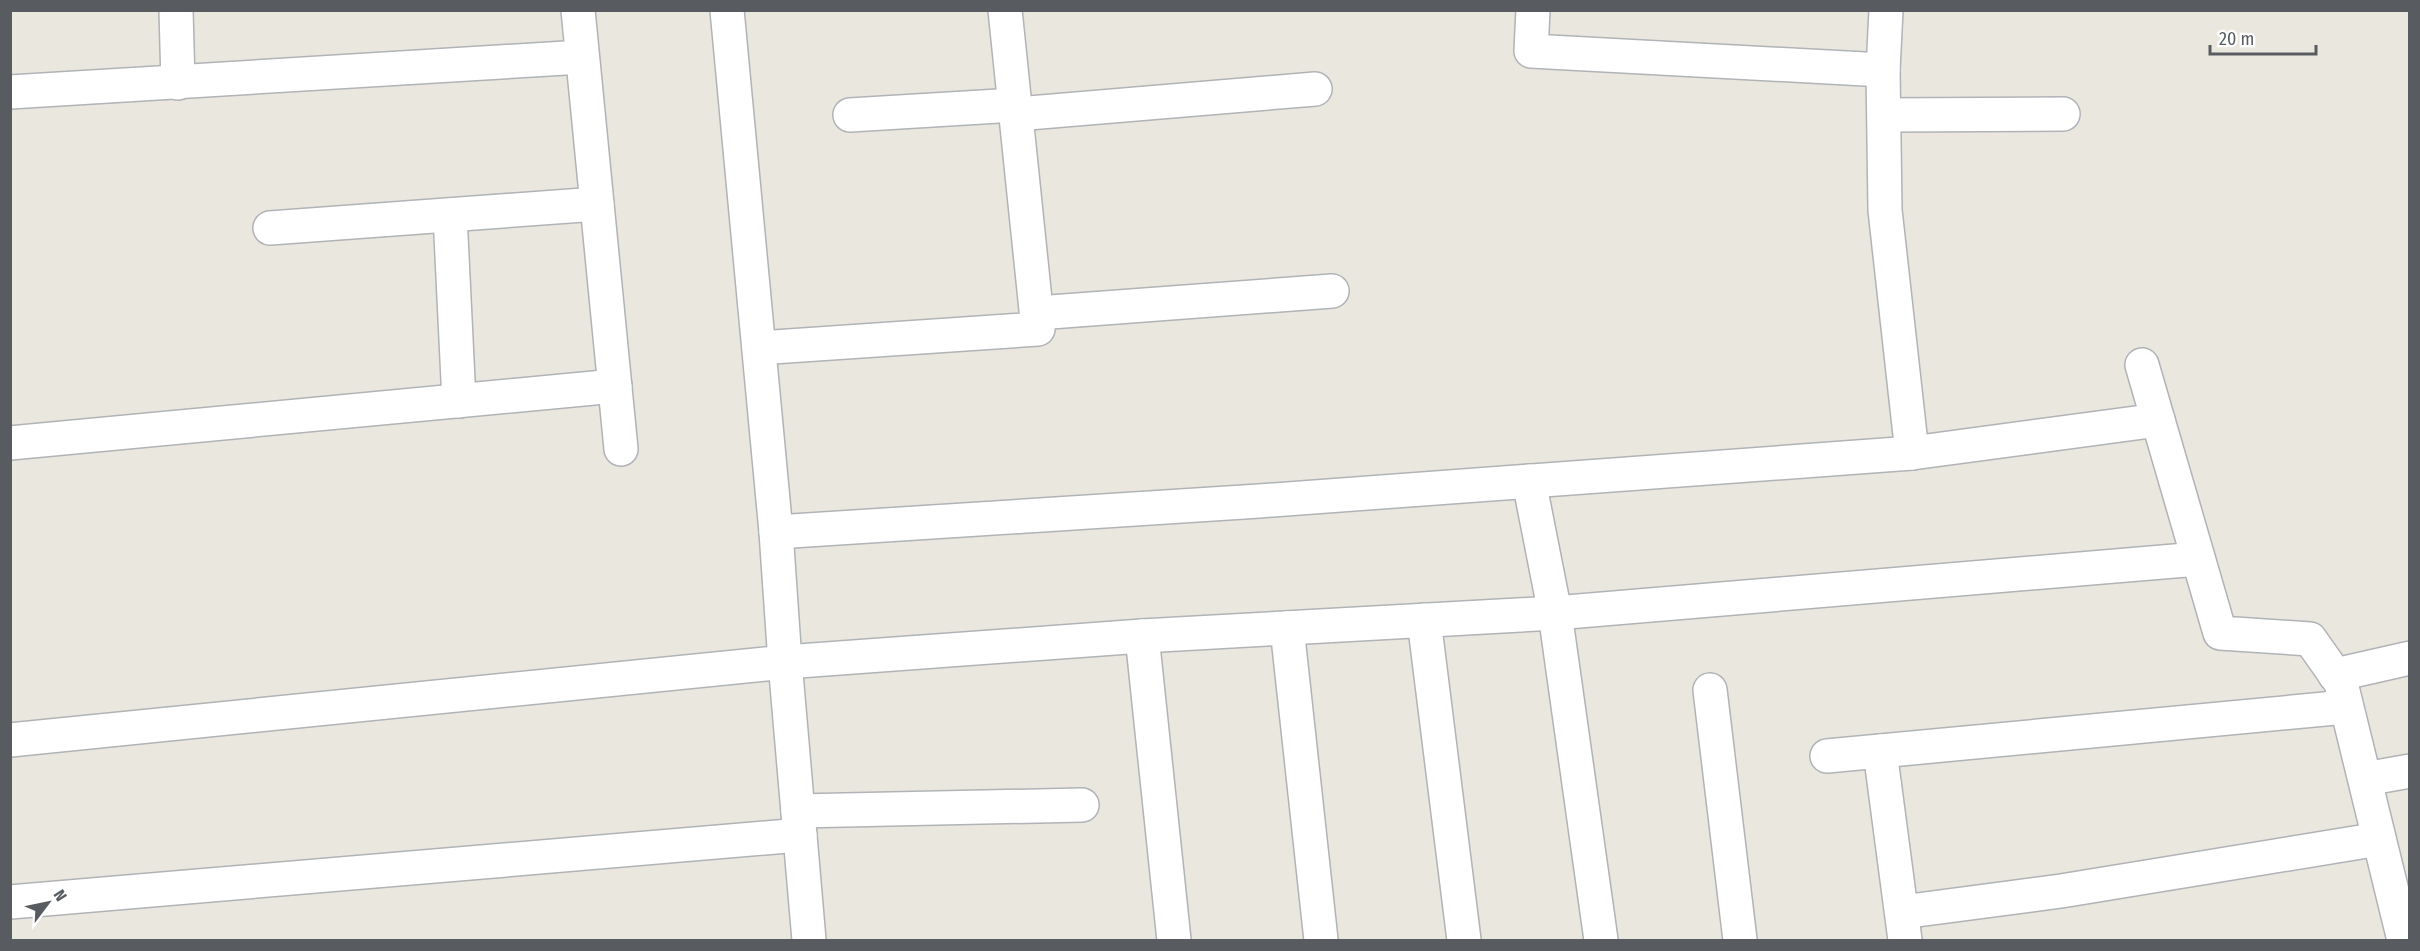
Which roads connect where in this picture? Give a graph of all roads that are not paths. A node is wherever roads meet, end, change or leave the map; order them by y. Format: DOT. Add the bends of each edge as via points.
graph roads {
  1 [pos="176,10"];
  2 [pos="578,10"];
  3 [pos="727,10"];
  4 [pos="1005,10"];
  5 [pos="1533,10"];
  6 [pos="1886,10"];
  7 [pos="582,57"];
  8 [pos="1884,70"];
  9 [pos="178,83"];
  10 [pos="1315,89"];
  11 [pos="10,92"];
  12 [pos="1016,110"];
  13 [pos="2063,114"];
  14 [pos="850,115"];
  15 [pos="1884,115"];
  16 [pos="597,204"];
  17 [pos="450,215"];
  18 [pos="270,228"];
  19 [pos="1332,291"];
  20 [pos="1037,313"];
  21 [pos="759,348"];
  22 [pos="2142,365"];
  23 [pos="615,386"];
  24 [pos="459,401"];
  25 [pos="2158,420"];
  26 [pos="10,443"];
  27 [pos="621,449"];
  28 [pos="1912,453"];
  29 [pos="1529,481"];
  30 [pos="776,531"];
  31 [pos="2198,559"];
  32 [pos="1555,613"];
  33 [pos="1424,620"];
  34 [pos="1287,628"];
  35 [pos="1142,636"];
  36 [pos="2409,658"];
  37 [pos="785,662"];
  38 [pos="2335,675"];
  39 [pos="1710,690"];
  40 [pos="2346,707"];
  41 [pos="10,740"];
  42 [pos="1880,751"];
  43 [pos="1827,756"];
  44 [pos="2409,771"];
  45 [pos="2364,779"];
  46 [pos="1082,805"];
  47 [pos="799,823"];
  48 [pos="2379,839"];
  49 [pos="10,902"];
  50 [pos="1904,926"];
  51 [pos="809,940"];
  52 [pos="1174,940"];
  53 [pos="1321,940"];
  54 [pos="1464,940"];
  55 [pos="1601,940"];
  56 [pos="1740,940"];
  57 [pos="2404,940"];
  1 -- 9 [label="street"];
  2 -- 7 [label="street"];
  3 -- 21 [label="street"];
  4 -- 12 [label="street"];
  5 -- 8 [label="street" via="1531,51"];
  6 -- 8 [label="street"];
  7 -- 9 [label="street"];
  7 -- 16 [label="street"];
  8 -- 15 [label="street"];
  9 -- 11 [label="street"];
  10 -- 12 [label="street"];
  12 -- 14 [label="street"];
  12 -- 20 [label="street"];
  13 -- 15 [label="street"];
  15 -- 28 [label="street" via="1885,210"];
  16 -- 17 [label="street"];
  16 -- 23 [label="street"];
  17 -- 18 [label="street"];
  17 -- 24 [label="street"];
  19 -- 20 [label="street"];
  20 -- 21 [label="street" via="1038,329"];
  21 -- 30 [label="street"];
  22 -- 25 [label="street"];
  23 -- 24 [label="street"];
  23 -- 27 [label="street"];
  24 -- 26 [label="street"];
  25 -- 28 [label="street"];
  25 -- 31 [label="street"];
  28 -- 29 [label="street"];
  29 -- 30 [label="street"];
  29 -- 32 [label="street"];
  30 -- 37 [label="street"];
  31 -- 32 [label="street"];
  31 -- 38 [label="street" via="2220,633 2310,639"];
  32 -- 33 [label="street"];
  32 -- 55 [label="street"];
  33 -- 34 [label="street"];
  33 -- 54 [label="street"];
  34 -- 35 [label="street"];
  34 -- 53 [label="street"];
  35 -- 37 [label="street"];
  35 -- 52 [label="street"];
  36 -- 38 [label="street"];
  37 -- 41 [label="street"];
  37 -- 47 [label="street"];
  38 -- 40 [label="street" via="2341,683"];
  39 -- 56 [label="street"];
  40 -- 42 [label="street"];
  40 -- 45 [label="street"];
  42 -- 43 [label="street"];
  42 -- 50 [label="street"];
  44 -- 45 [label="street"];
  45 -- 48 [label="street"];
  46 -- 47 [label="street"];
  47 -- 49 [label="street"];
  47 -- 51 [label="street"];
  48 -- 50 [label="street" via="2072,889"];
  48 -- 57 [label="street"];
}
